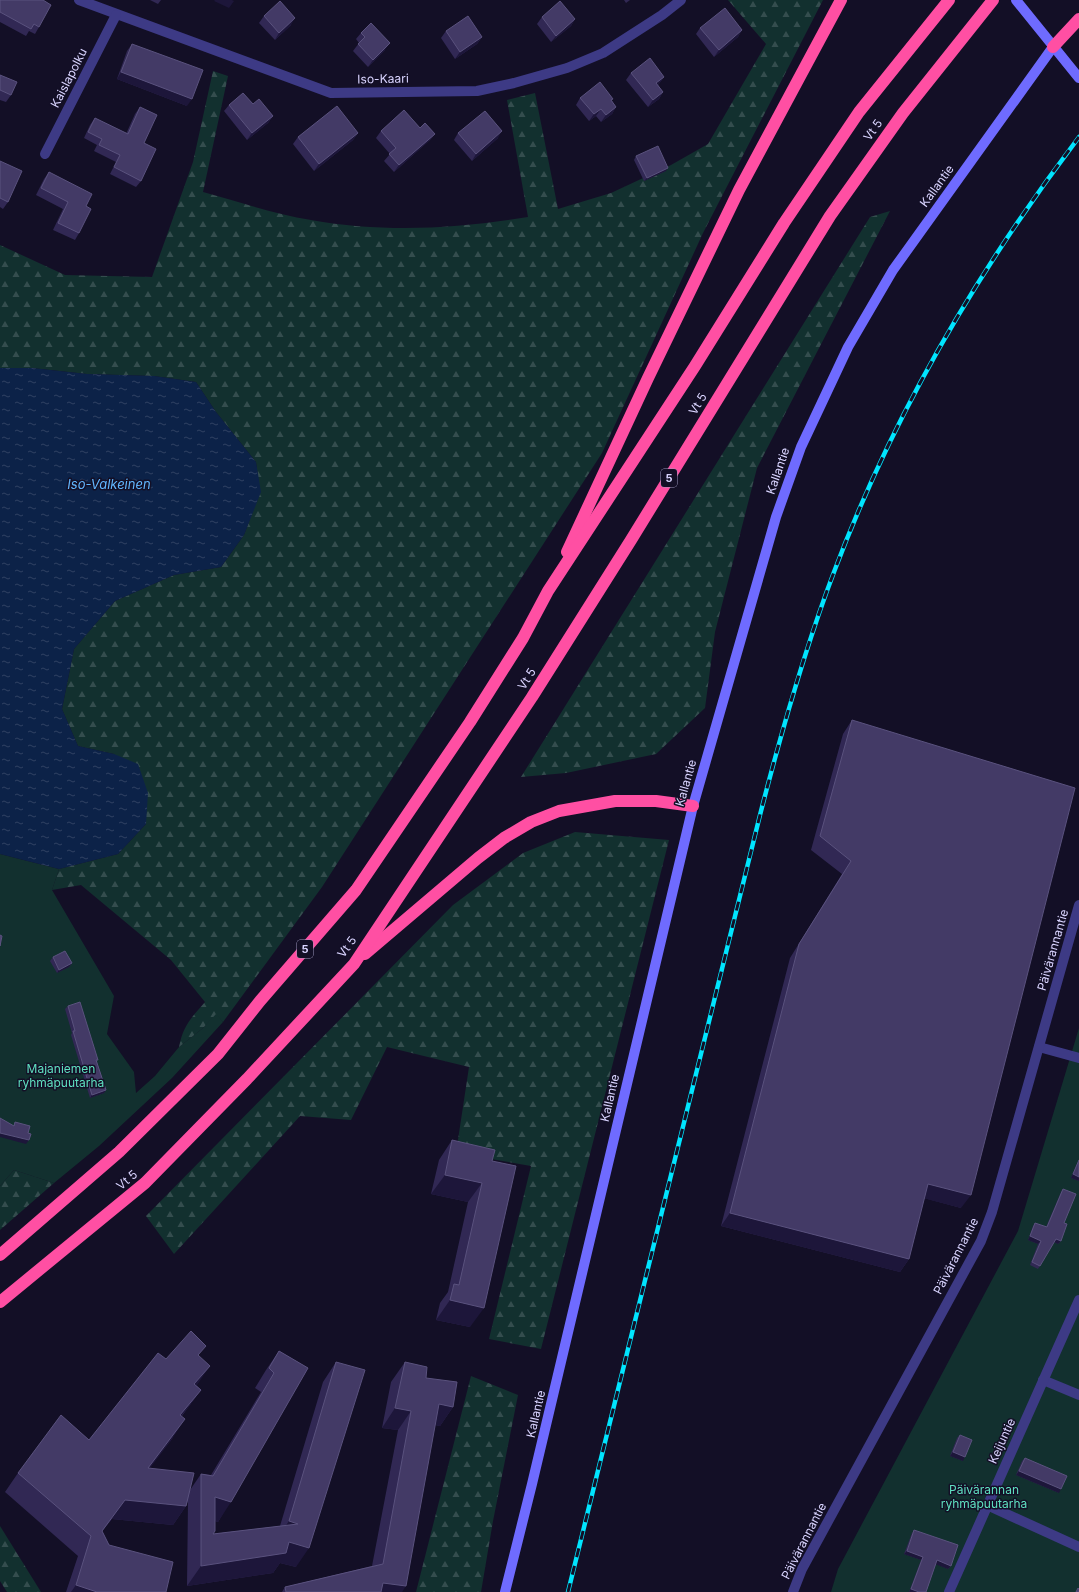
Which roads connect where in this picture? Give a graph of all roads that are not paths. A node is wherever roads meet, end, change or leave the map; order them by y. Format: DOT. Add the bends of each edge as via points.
graph roads {
  1 [pos="79,0"];
  2 [pos="681,0"];
  3 [pos="842,0"];
  4 [pos="949,0"];
  5 [pos="993,0"];
  6 [pos="1016,0"];
  7 [pos="116,15"];
  8 [pos="1079,19"];
  9 [pos="1053,47"];
  10 [pos="1079,78"];
  11 [pos="45,154"];
  12 [pos="548,591"];
  13 [pos="693,806"];
  14 [pos="1079,905"];
  15 [pos="354,964"];
  16 [pos="1040,1047"];
  17 [pos="1079,1058"];
  18 [pos="0,1255"];
  19 [pos="1079,1300"];
  20 [pos="0,1302"];
  21 [pos="1043,1380"];
  22 [pos="1079,1395"];
  23 [pos="987,1505"];
  24 [pos="1079,1547"];
  25 [pos="505,1592"];
  26 [pos="793,1592"];
  27 [pos="948,1592"];
  1 -- 7 [label="street, Iso-Kaari"];
  2 -- 7 [label="street, Iso-Kaari" via="603,53 567,68 514,84 477,91 331,93"];
  3 -- 12 [label="highway" via="739,190"];
  4 -- 12 [label="highway, Vt 5 / 5" via="860,112 789,216 696,366"];
  5 -- 15 [label="highway, Vt 5 / 5" via="903,113 830,216 532,698"];
  6 -- 9 [label="main road"];
  7 -- 11 [label="street, Kaislapolku"];
  8 -- 9 [label="highway"];
  9 -- 10 [label="main road"];
  9 -- 13 [label="main road, Kallantie" via="893,270 848,347 801,447 776,517"];
  12 -- 18 [label="highway, Vt 5 / 5" via="523,638 470,722 356,890 218,1054 119,1152"];
  13 -- 15 [label="highway" via="656,801 615,801 559,811 531,822 478,858"];
  13 -- 25 [label="main road, Kallantie"];
  14 -- 16 [label="street, Päivärannantie"];
  15 -- 20 [label="highway, Vt 5 / 5" via="145,1183"];
  16 -- 17 [label="street"];
  16 -- 26 [label="street, Päivärannantie" via="992,1212 981,1241 802,1569"];
  19 -- 21 [label="street, Keijuntie"];
  21 -- 22 [label="street"];
  21 -- 23 [label="street, Keijuntie"];
  23 -- 24 [label="street"];
  23 -- 27 [label="street, Keijuntie"];
}
